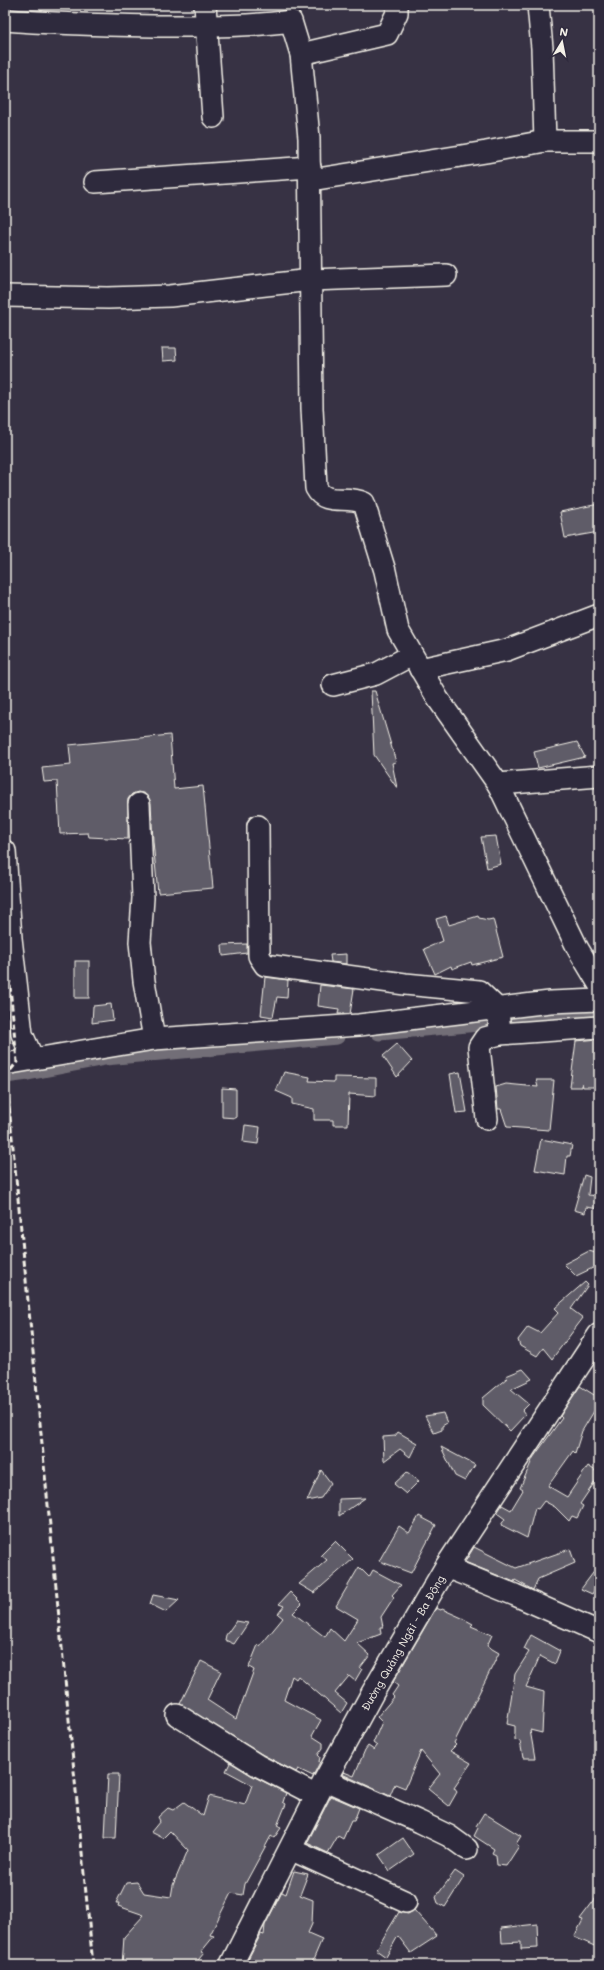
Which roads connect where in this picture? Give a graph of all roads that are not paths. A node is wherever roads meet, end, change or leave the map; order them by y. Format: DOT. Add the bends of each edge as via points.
graph roads {
  1 [pos="204,5"];
  2 [pos="397,5"];
  3 [pos="538,5"];
  4 [pos="5,20"];
  5 [pos="207,26"];
  6 [pos="301,54"];
  7 [pos="213,117"];
  8 [pos="545,141"];
  9 [pos="599,141"];
  10 [pos="311,174"];
  11 [pos="95,182"];
  12 [pos="446,275"];
  13 [pos="311,280"];
  14 [pos="5,296"];
  15 [pos="599,615"];
  16 [pos="416,662"];
  17 [pos="333,685"];
  18 [pos="599,776"];
  19 [pos="498,784"];
  20 [pos="140,804"];
  21 [pos="258,826"];
  22 [pos="5,851"];
  23 [pos="599,984"];
  24 [pos="599,1000"];
  25 [pos="499,1022"];
  26 [pos="599,1027"];
  27 [pos="154,1040"];
  28 [pos="33,1059"];
  29 [pos="5,1064"];
  30 [pos="487,1119"];
  31 [pos="599,1335"];
  32 [pos="446,1567"];
  33 [pos="599,1632"];
  34 [pos="177,1715"];
  35 [pos="321,1788"];
  36 [pos="290,1849"];
  37 [pos="467,1849"];
  38 [pos="406,1902"];
  39 [pos="232,1965"];
  1 -- 5 [label="street"];
  2 -- 6 [label="street" via="397,13 387,34"];
  3 -- 8 [label="street"];
  4 -- 5 [label="street" via="63,25"];
  5 -- 6 [label="street" via="253,26 291,21"];
  5 -- 7 [label="street"];
  6 -- 10 [label="street"];
  8 -- 9 [label="street"];
  8 -- 10 [label="street" via="486,152"];
  10 -- 11 [label="street"];
  10 -- 13 [label="street"];
  12 -- 13 [label="street"];
  13 -- 14 [label="street" via="170,296"];
  13 -- 16 [label="street" via="312,408 316,488 324,498 356,499 364,502 385,571 398,630"];
  15 -- 16 [label="street" via="508,650"];
  16 -- 17 [label="street"];
  16 -- 19 [label="street" via="438,699"];
  18 -- 19 [label="street"];
  19 -- 23 [label="street" via="578,949"];
  20 -- 27 [label="street" via="143,898 140,942"];
  21 -- 25 [label="street" via="259,956 265,965 479,991"];
  22 -- 28 [label="street" via="11,938 22,1034"];
  24 -- 25 [label="street" via="550,1002"];
  25 -- 26 [label="street"];
  25 -- 27 [label="street" via="359,1025"];
  25 -- 30 [label="street" via="479,1047"];
  27 -- 28 [label="street"];
  28 -- 29 [label="street"];
  31 -- 32 [label="main road, Đường Quảng Ngãi - Ba Động"];
  32 -- 33 [label="street"];
  32 -- 35 [label="main road, Đường Quảng Ngãi - Ba Động" via="373,1692"];
  34 -- 35 [label="street" via="257,1765"];
  35 -- 36 [label="main road, Đường Quảng Ngãi - Ba Động"];
  35 -- 37 [label="street" via="420,1822 449,1836"];
  36 -- 38 [label="street"];
  36 -- 39 [label="main road, Đường Quảng Ngãi - Ba Động"];
}
